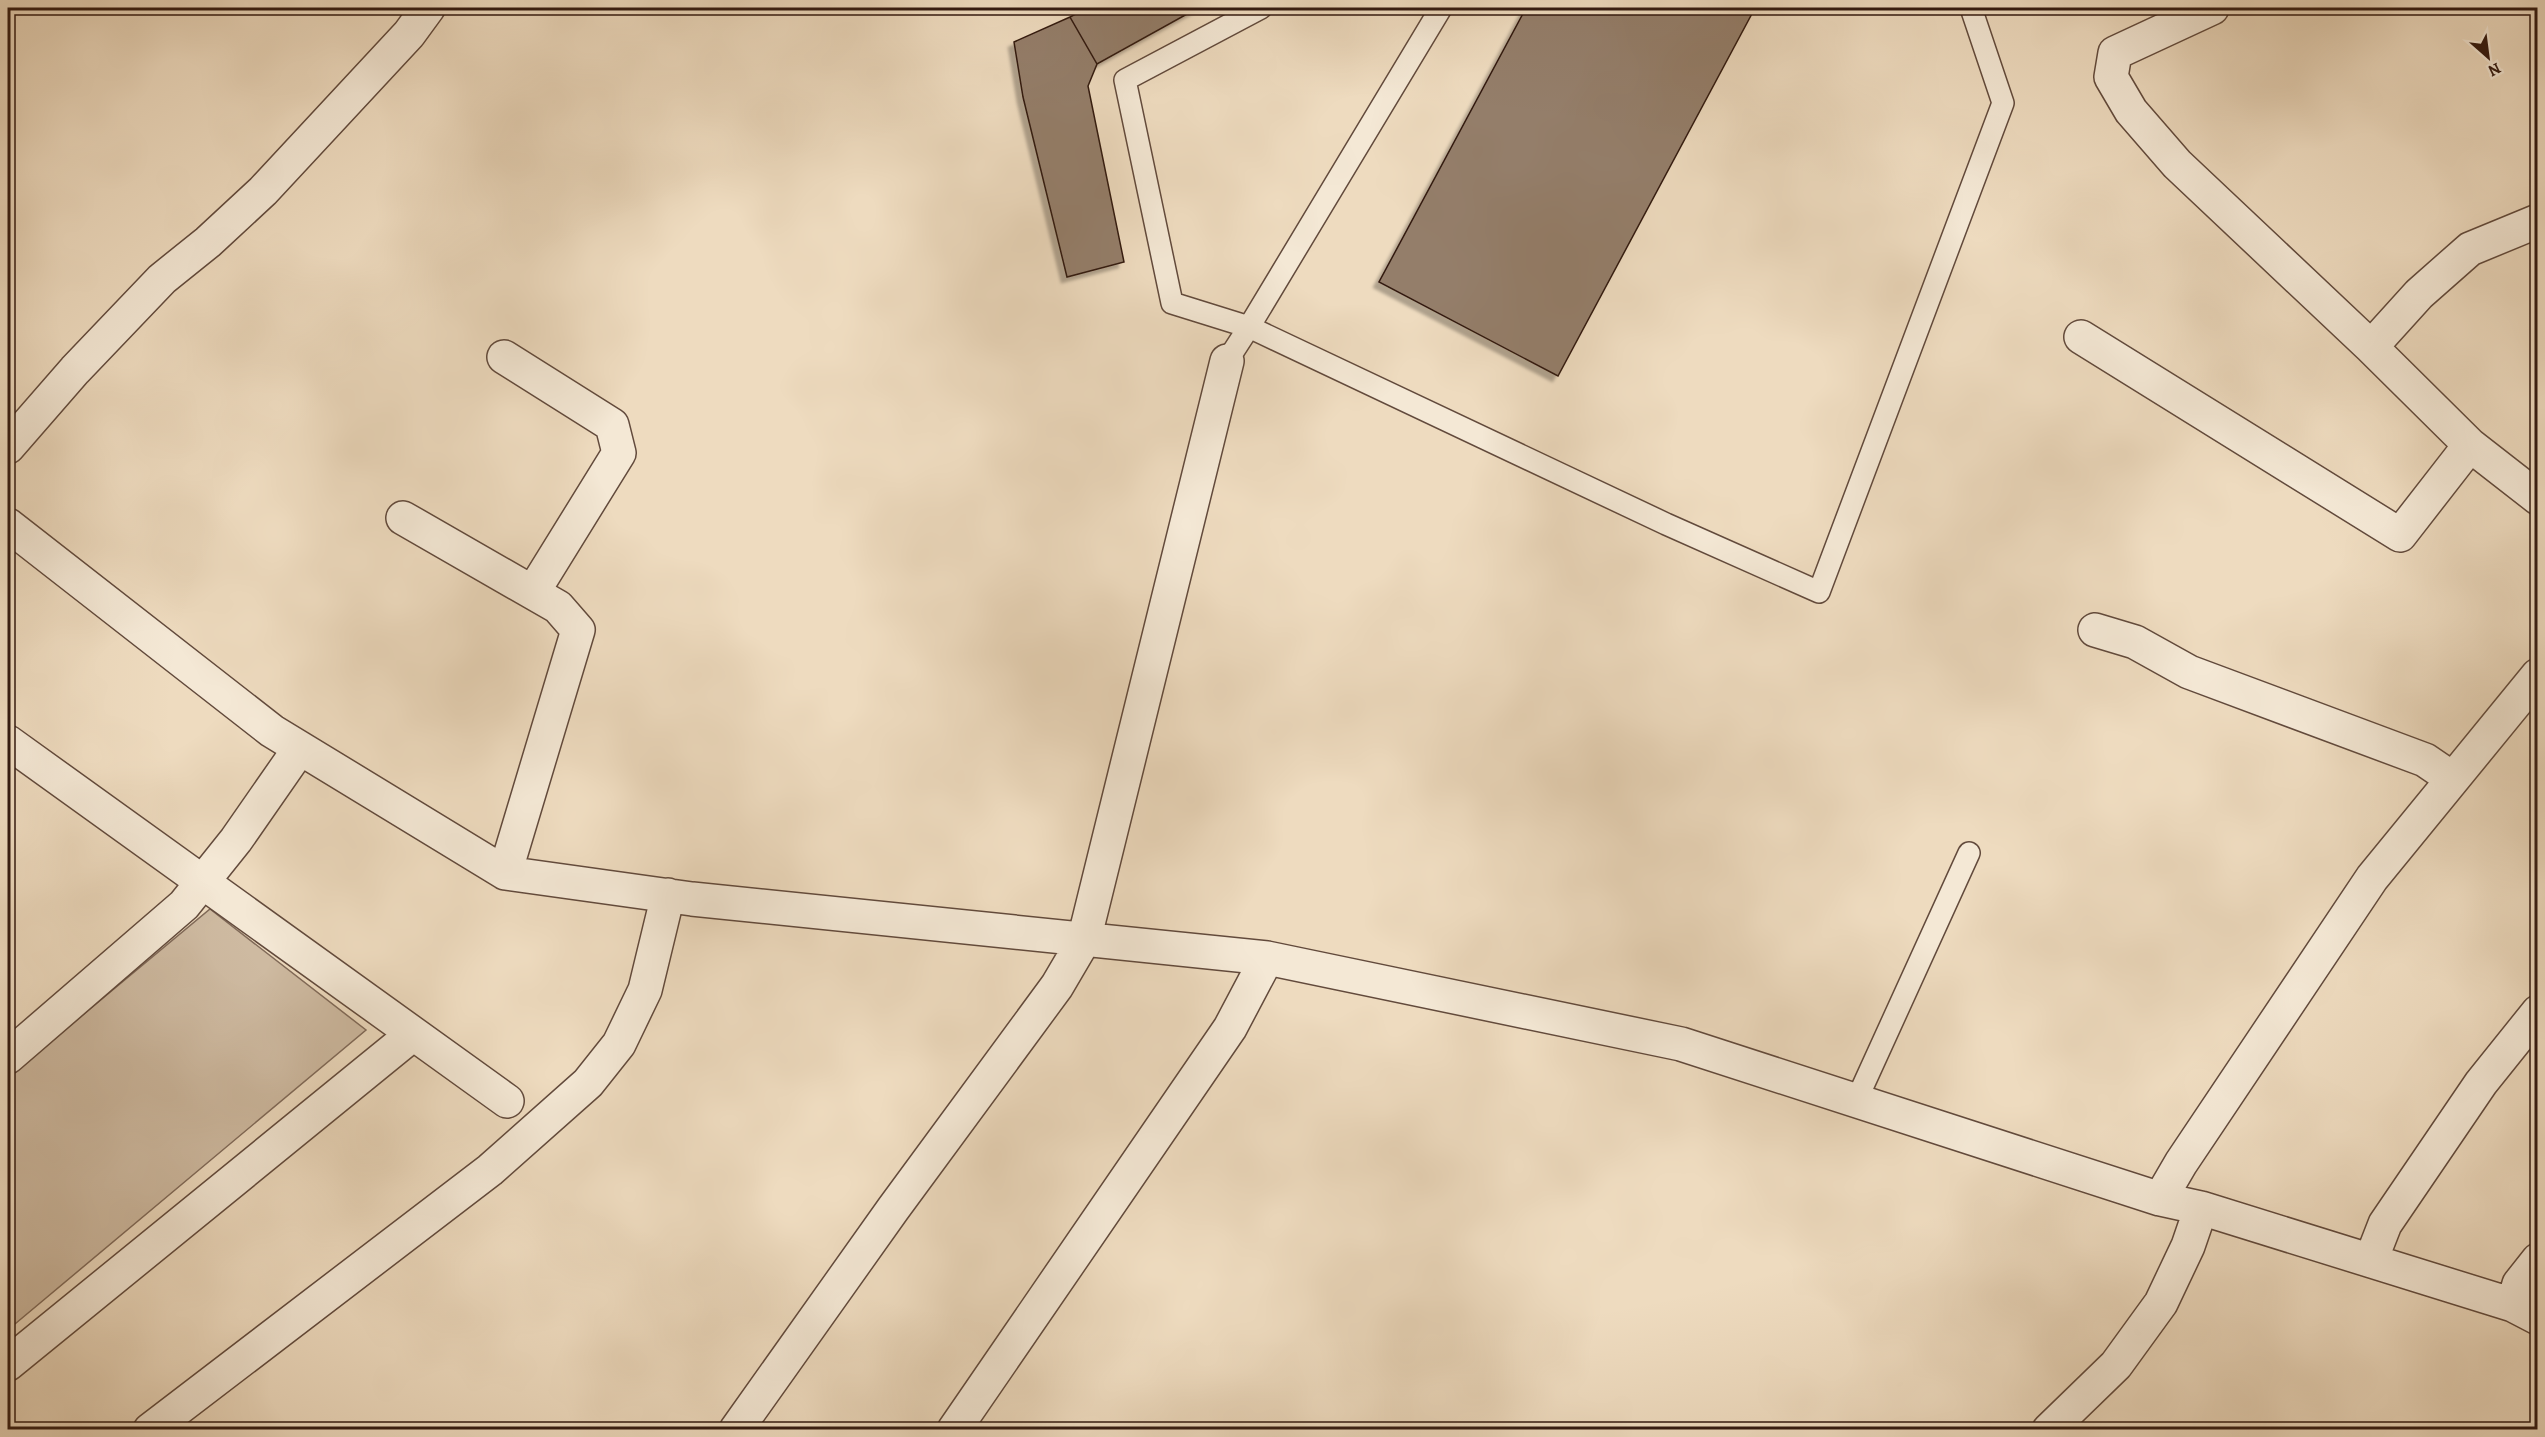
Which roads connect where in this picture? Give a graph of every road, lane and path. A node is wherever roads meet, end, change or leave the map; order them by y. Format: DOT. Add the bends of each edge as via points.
graph roads {
  1 [pos="428,8"];
  2 [pos="1261,8"];
  3 [pos="1441,8"];
  4 [pos="1971,8"];
  5 [pos="2212,8"];
  6 [pos="2538,221"];
  7 [pos="1249,327"];
  8 [pos="2081,337"];
  9 [pos="2371,347"];
  10 [pos="504,357"];
  11 [pos="1227,362"];
  12 [pos="2470,445"];
  13 [pos="8,447"];
  14 [pos="2538,498"];
  15 [pos="403,518"];
  16 [pos="8,525"];
  17 [pos="533,592"];
  18 [pos="2095,630"];
  19 [pos="2538,675"];
  20 [pos="8,742"];
  21 [pos="300,748"];
  22 [pos="2453,779"];
  23 [pos="1969,853"];
  24 [pos="505,873"];
  25 [pos="203,882"];
  26 [pos="668,895"];
  27 [pos="1084,940"];
  28 [pos="1267,958"];
  29 [pos="2538,1012"];
  30 [pos="413,1034"];
  31 [pos="8,1057"];
  32 [pos="1857,1099"];
  33 [pos="507,1101"];
  34 [pos="2160,1199"];
  35 [pos="2201,1208"];
  36 [pos="2371,1260"];
  37 [pos="2538,1260"];
  38 [pos="2525,1311"];
  39 [pos="8,1365"];
  40 [pos="150,1430"];
  41 [pos="736,1430"];
  42 [pos="954,1430"];
  43 [pos="2049,1430"];
  1 -- 13 [label="street" via="409,34 263,190 162,279"];
  2 -- 7 [label="lane" via="1125,80 1172,303"];
  3 -- 7 [label="lane"];
  4 -- 7 [label="lane" via="2003,103 1819,592"];
  5 -- 9 [label="street" via="2115,53 2110,77 2131,111 2177,164"];
  6 -- 9 [label="street" via="2470,249 2419,294"];
  7 -- 11 [label="lane"];
  8 -- 12 [label="street" via="2400,535"];
  9 -- 12 [label="street"];
  10 -- 17 [label="street" via="612,425 619,453"];
  11 -- 27 [label="street"];
  12 -- 14 [label="street"];
  15 -- 17 [label="street"];
  16 -- 21 [label="street" via="272,731"];
  17 -- 24 [label="street" via="558,607 578,630"];
  18 -- 22 [label="street" via="2135,642 2189,672 2425,760"];
  19 -- 22 [label="street"];
  20 -- 25 [label="street"];
  21 -- 24 [label="street"];
  21 -- 25 [label="street"];
  22 -- 34 [label="street" via="2372,878"];
  23 -- 32 [label="lane"];
  24 -- 26 [label="street"];
  25 -- 30 [label="street"];
  25 -- 31 [label="street" via="184,904"];
  26 -- 27 [label="street"];
  26 -- 40 [label="street" via="645,990 619,1044 588,1083 490,1170"];
  27 -- 28 [label="street"];
  27 -- 41 [label="street" via="1057,986"];
  28 -- 32 [label="street" via="1682,1044"];
  28 -- 42 [label="street" via="1230,1029"];
  29 -- 36 [label="street" via="2481,1083 2385,1224"];
  30 -- 33 [label="street"];
  30 -- 39 [label="street"];
  32 -- 34 [label="street"];
  34 -- 35 [label="street"];
  35 -- 36 [label="street"];
  35 -- 43 [label="street" via="2161,1303 2116,1365"];
  36 -- 38 [label="street"];
  37 -- 38 [label="street" via="2519,1284"];
}
